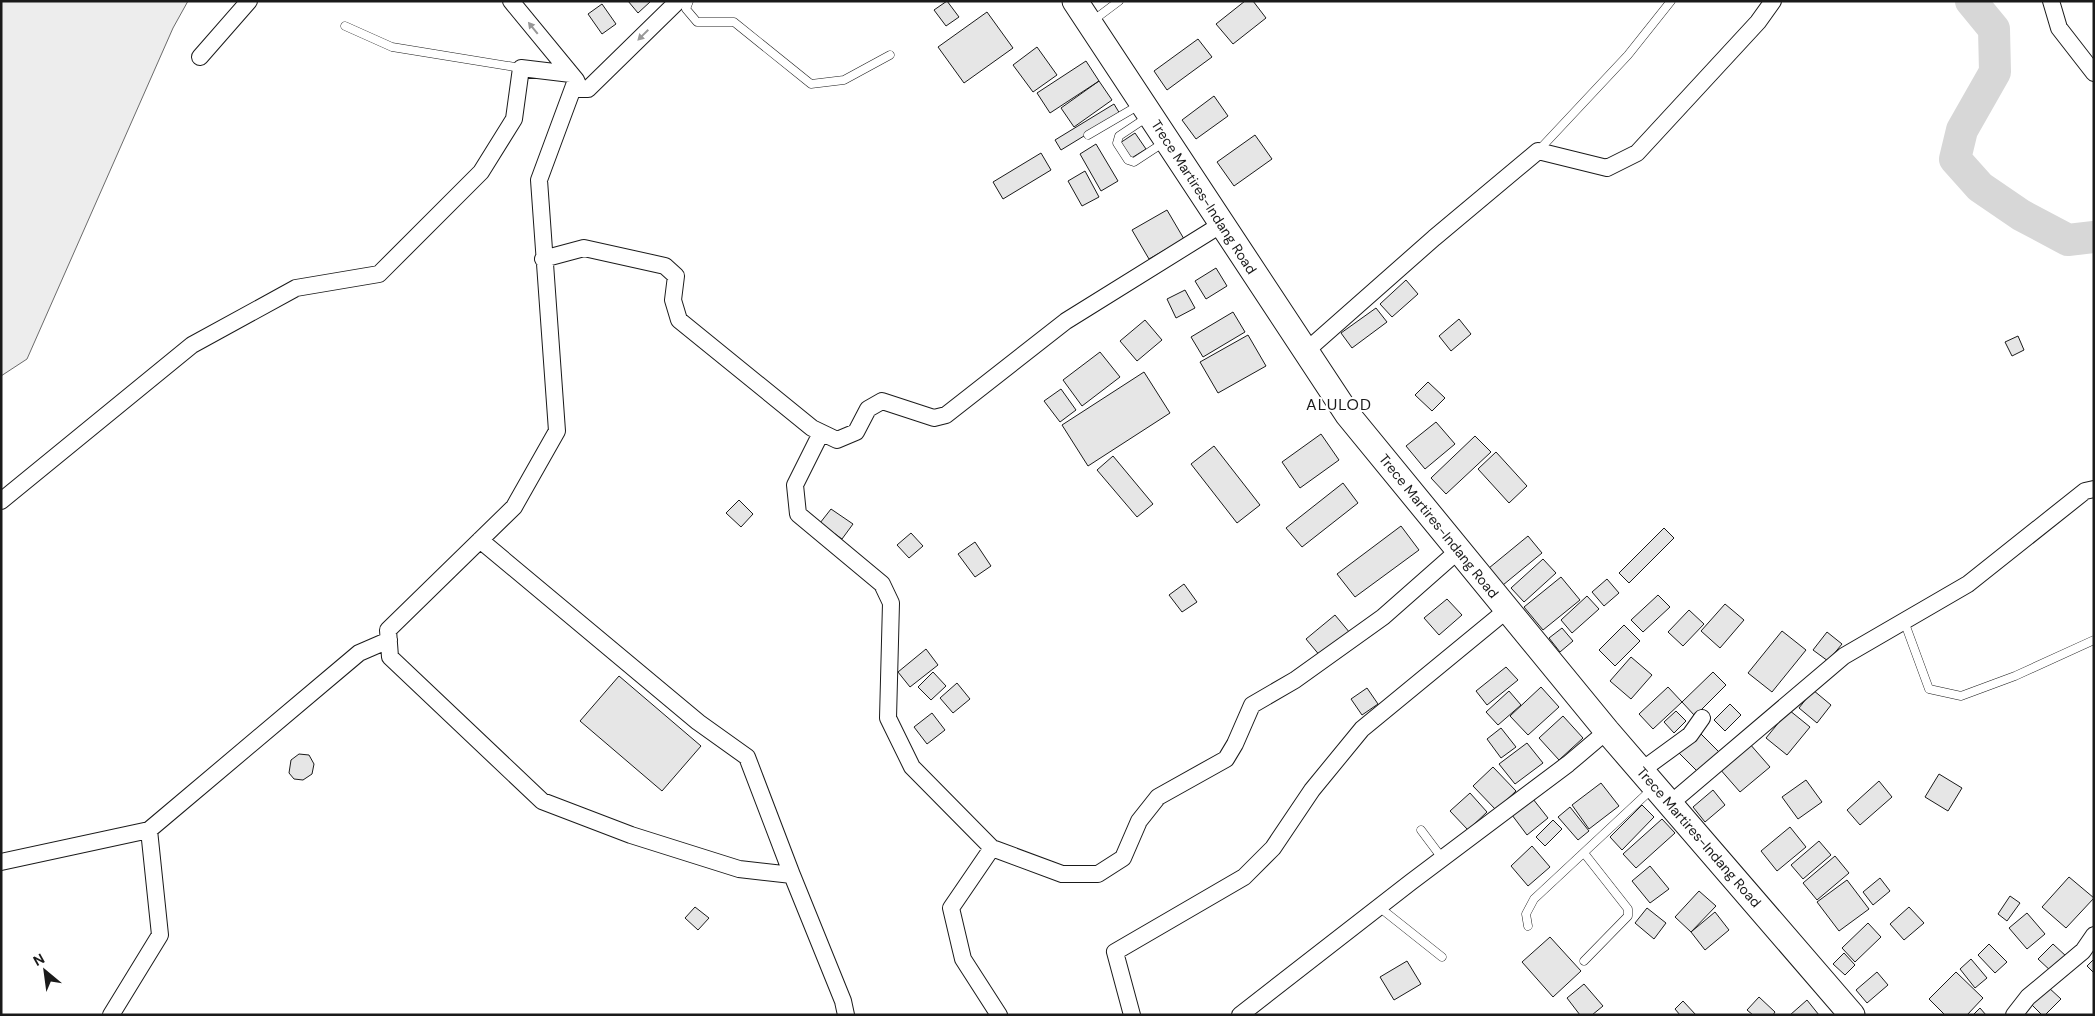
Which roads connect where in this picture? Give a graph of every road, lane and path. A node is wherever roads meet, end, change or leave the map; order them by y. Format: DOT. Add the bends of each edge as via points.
graph roads {
  1 [pos="248,1"];
  2 [pos="511,1"];
  3 [pos="678,1"];
  4 [pos="689,1"];
  5 [pos="1075,1"];
  6 [pos="1119,1"];
  7 [pos="1671,1"];
  8 [pos="1773,1"];
  9 [pos="2051,1"];
  10 [pos="1090,23"];
  11 [pos="345,26"];
  12 [pos="890,55"];
  13 [pos="200,58"];
  14 [pos="521,68"];
  15 [pos="2094,73"];
  16 [pos="573,77"];
  17 [pos="1146,109"];
  18 [pos="1088,134"];
  19 [pos="1167,140"];
  20 [pos="1538,152"];
  21 [pos="1222,224"];
  22 [pos="543,259"];
  23 [pos="1306,351"];
  24 [pos="821,433"];
  25 [pos="2094,489"];
  26 [pos="1,501"];
  27 [pos="480,540"];
  28 [pos="1459,550"];
  29 [pos="1508,610"];
  30 [pos="1904,621"];
  31 [pos="389,640"];
  32 [pos="2094,640"];
  33 [pos="1702,718"];
  34 [pos="1607,730"];
  35 [pos="1656,786"];
  36 [pos="149,830"];
  37 [pos="1421,830"];
  38 [pos="992,848"];
  39 [pos="1584,853"];
  40 [pos="1442,858"];
  41 [pos="1,862"];
  42 [pos="792,874"];
  43 [pos="1379,907"];
  44 [pos="1528,926"];
  45 [pos="2094,935"];
  46 [pos="1442,957"];
  47 [pos="1584,961"];
  48 [pos="111,1015"];
  49 [pos="846,1015"];
  50 [pos="998,1015"];
  51 [pos="1132,1015"];
  52 [pos="1240,1015"];
  53 [pos="1852,1015"];
  54 [pos="2014,1015"];
  1 -- 13 [label="street"];
  16 -- 2 [label="street, one-way"];
  3 -- 16 [label="street, one-way" via="588,90 580,89"];
  4 -- 12 [label="lane" via="686,10 697,22 734,22 811,84 844,80"];
  5 -- 10 [label="main road, Trece Martires-Indang Road"];
  6 -- 10 [label="lane"];
  7 -- 20 [label="lane" via="1628,55"];
  8 -- 20 [label="street" via="1758,22 1637,153 1607,168"];
  9 -- 15 [label="street" via="2059,28"];
  10 -- 17 [label="main road, Trece Martires-Indang Road"];
  11 -- 14 [label="lane" via="392,47"];
  14 -- 16 [label="street"];
  14 -- 26 [label="street" via="514,119 481,172 380,274 296,288 192,345"];
  16 -- 22 [label="street" via="539,180"];
  17 -- 18 [label="lane"];
  17 -- 19 [label="main road, Trece Martires-Indang Road"];
  17 -- 19 [label="lane" via="1119,136 1117,143 1128,160 1134,162"];
  19 -- 21 [label="main road, Trece Martires-Indang Road"];
  20 -- 23 [label="street"];
  21 -- 23 [label="main road, Trece Martires-Indang Road"];
  21 -- 24 [label="street" via="1066,322 946,415 934,418 882,402 868,409 856,432 836,440"];
  22 -- 24 [label="street" via="584,248 665,266 676,276 672,300 679,320"];
  22 -- 27 [label="street" via="557,432 514,507"];
  23 -- 28 [label="main road, Trece Martires-Indang Road" via="1348,415"];
  24 -- 38 [label="street" via="795,485 798,514 882,584 892,603 888,718 912,767"];
  25 -- 30 [label="street" via="2085,491 1968,584"];
  27 -- 31 [label="street" via="388,630"];
  27 -- 42 [label="street" via="698,722 747,757"];
  28 -- 29 [label="main road, Trece Martires-Indang Road"];
  28 -- 38 [label="street" via="1383,617 1295,680 1252,705 1226,759 1158,797 1139,821 1123,858 1098,874 1062,874"];
  29 -- 34 [label="main road, Trece Martires-Indang Road"];
  29 -- 51 [label="street" via="1362,729 1312,790 1273,848 1244,877 1115,952"];
  30 -- 32 [label="lane" via="1929,689 1961,696 2015,676"];
  30 -- 35 [label="street" via="1844,656"];
  31 -- 36 [label="street" via="359,653"];
  31 -- 42 [label="street" via="390,656 542,801 631,835 739,869"];
  33 -- 35 [label="street"];
  34 -- 35 [label="main road, Trece Martires-Indang Road"];
  34 -- 40 [label="street" via="1568,764"];
  35 -- 39 [label="lane"];
  35 -- 53 [label="main road, Trece Martires-Indang Road"];
  36 -- 41 [label="street"];
  36 -- 48 [label="street" via="160,935"];
  37 -- 40 [label="lane"];
  38 -- 50 [label="street" via="951,908 963,959"];
  39 -- 44 [label="lane" via="1534,899 1526,914"];
  39 -- 47 [label="lane" via="1628,909 1628,916"];
  40 -- 43 [label="street"];
  42 -- 49 [label="street"];
  43 -- 46 [label="lane"];
  43 -- 52 [label="street"];
  45 -- 54 [label="street" via="2083,950 2028,997"];
}
